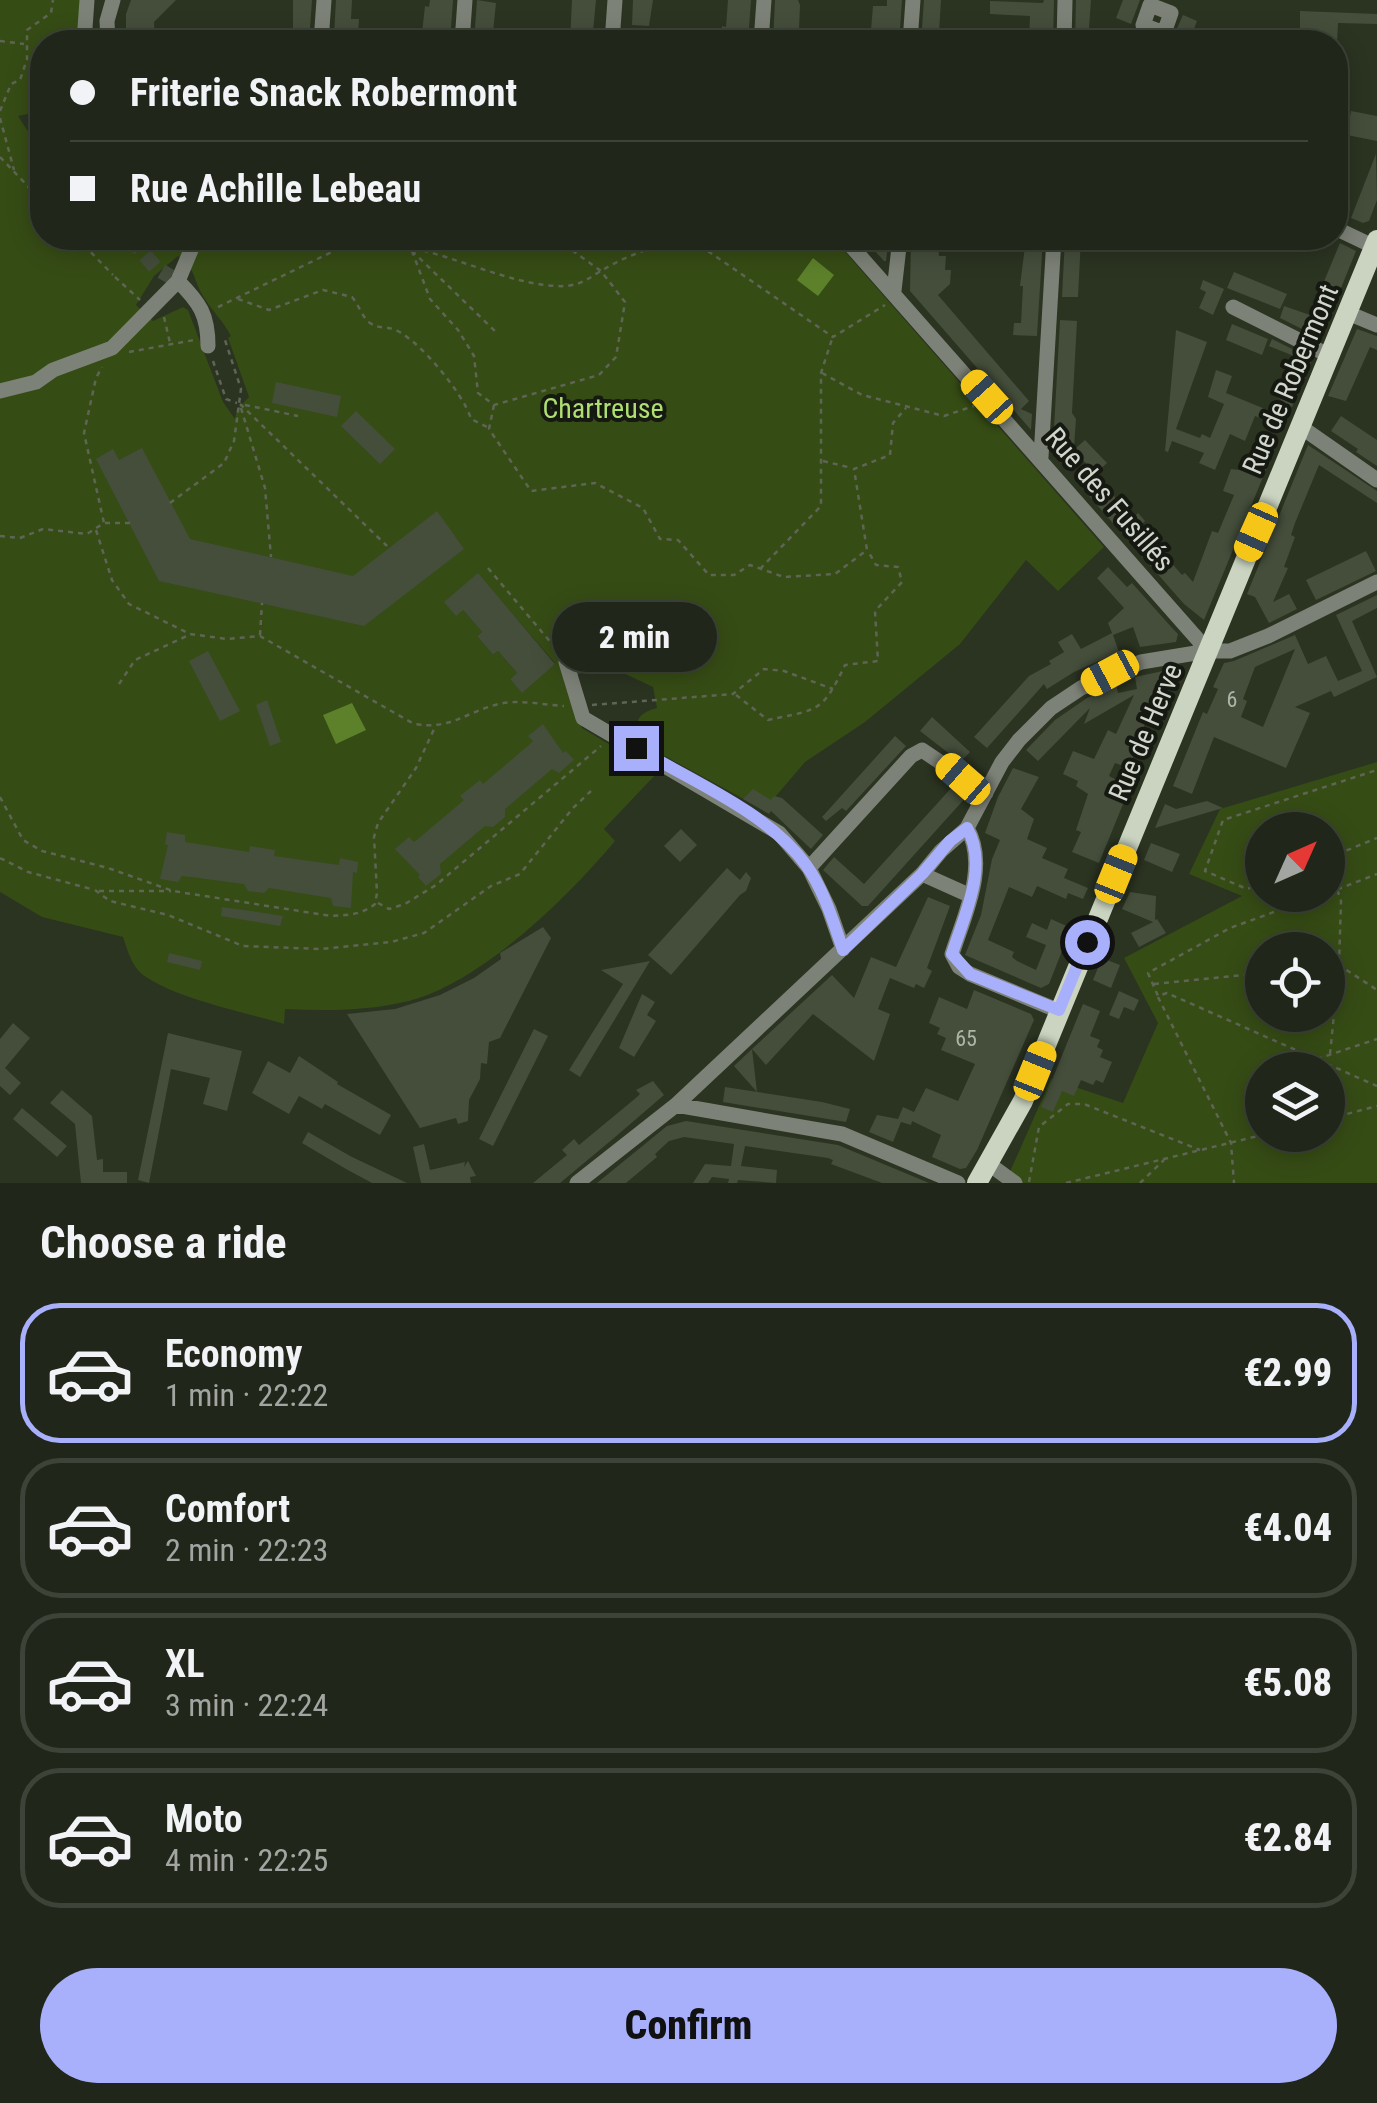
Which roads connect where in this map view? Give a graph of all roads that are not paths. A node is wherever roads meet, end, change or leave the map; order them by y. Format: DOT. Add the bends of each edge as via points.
graph roads {
  1 [pos="87,0"];
  2 [pos="113,0"];
  3 [pos="324,0"];
  4 [pos="465,0"];
  5 [pos="614,0"];
  6 [pos="764,0"];
  7 [pos="913,0"];
  8 [pos="1065,0"];
  9 [pos="85,30"];
  10 [pos="107,30"];
  11 [pos="323,30"];
  12 [pos="463,30"];
  13 [pos="613,30"];
  14 [pos="762,30"];
  15 [pos="911,30"];
  16 [pos="1064,30"];
  17 [pos="1348,233"];
  18 [pos="1376,245"];
  19 [pos="191,250"];
  20 [pos="855,250"];
  21 [pos="899,250"];
  22 [pos="1053,250"];
  23 [pos="178,281"];
  24 [pos="894,292"];
  25 [pos="1233,307"];
  26 [pos="1348,313"];
  27 [pos="1377,325"];
  28 [pos="210,332"];
  29 [pos="1330,356"];
  30 [pos="0,392"];
  31 [pos="1301,427"];
  32 [pos="1040,457"];
  33 [pos="1377,480"];
  34 [pos="1377,582"];
  35 [pos="1208,650"];
  36 [pos="566,662"];
  37 [pos="986,793"];
  38 [pos="967,828"];
  39 [pos="809,868"];
  40 [pos="922,874"];
  41 [pos="971,896"];
  42 [pos="843,950"];
  43 [pos="1059,1010"];
  44 [pos="676,1105"];
  45 [pos="990,1164"];
  46 [pos="577,1183"];
  47 [pos="958,1183"];
  48 [pos="976,1183"];
  49 [pos="1014,1183"];
  1 -- 9 [label="street"];
  2 -- 10 [label="street"];
  3 -- 11 [label="street"];
  4 -- 12 [label="street"];
  5 -- 13 [label="street"];
  6 -- 14 [label="street"];
  7 -- 15 [label="street"];
  8 -- 16 [label="street"];
  17 -- 18 [label="street"];
  18 -- 26 [label="main road, Rue de Robermont"];
  19 -- 23 [label="street"];
  20 -- 24 [label="street, Rue des Fusillés"];
  21 -- 24 [label="street"];
  22 -- 32 [label="street"];
  23 -- 28 [label="street"];
  23 -- 30 [label="street" via="110,352"];
  24 -- 32 [label="street, Rue des Fusillés"];
  25 -- 29 [label="street"];
  26 -- 27 [label="street"];
  26 -- 29 [label="main road, Rue de Robermont"];
  29 -- 31 [label="main road, Rue de Robermont"];
  31 -- 33 [label="street"];
  31 -- 35 [label="main road, Rue de Robermont"];
  32 -- 35 [label="street, Rue des Fusillés"];
  34 -- 35 [label="street" via="1268,636"];
  35 -- 37 [label="street" via="1141,662 1081,688 1020,740"];
  35 -- 43 [label="main road, Rue de Herve"];
  36 -- 39 [label="street" via="583,718 778,833"];
  37 -- 38 [label="street"];
  37 -- 39 [label="street" via="922,750"];
  38 -- 40 [label="street"];
  38 -- 41 [label="street" via="975,842"];
  39 -- 42 [label="street"];
  40 -- 41 [label="street"];
  40 -- 42 [label="street"];
  41 -- 43 [label="street" via="952,954 960,967"];
  42 -- 44 [label="street"];
  43 -- 45 [label="main road, Rue de Herve"];
  44 -- 46 [label="street"];
  44 -- 47 [label="street" via="842,1134"];
  45 -- 48 [label="main road, Rue de Herve"];
  45 -- 49 [label="street"];
}
